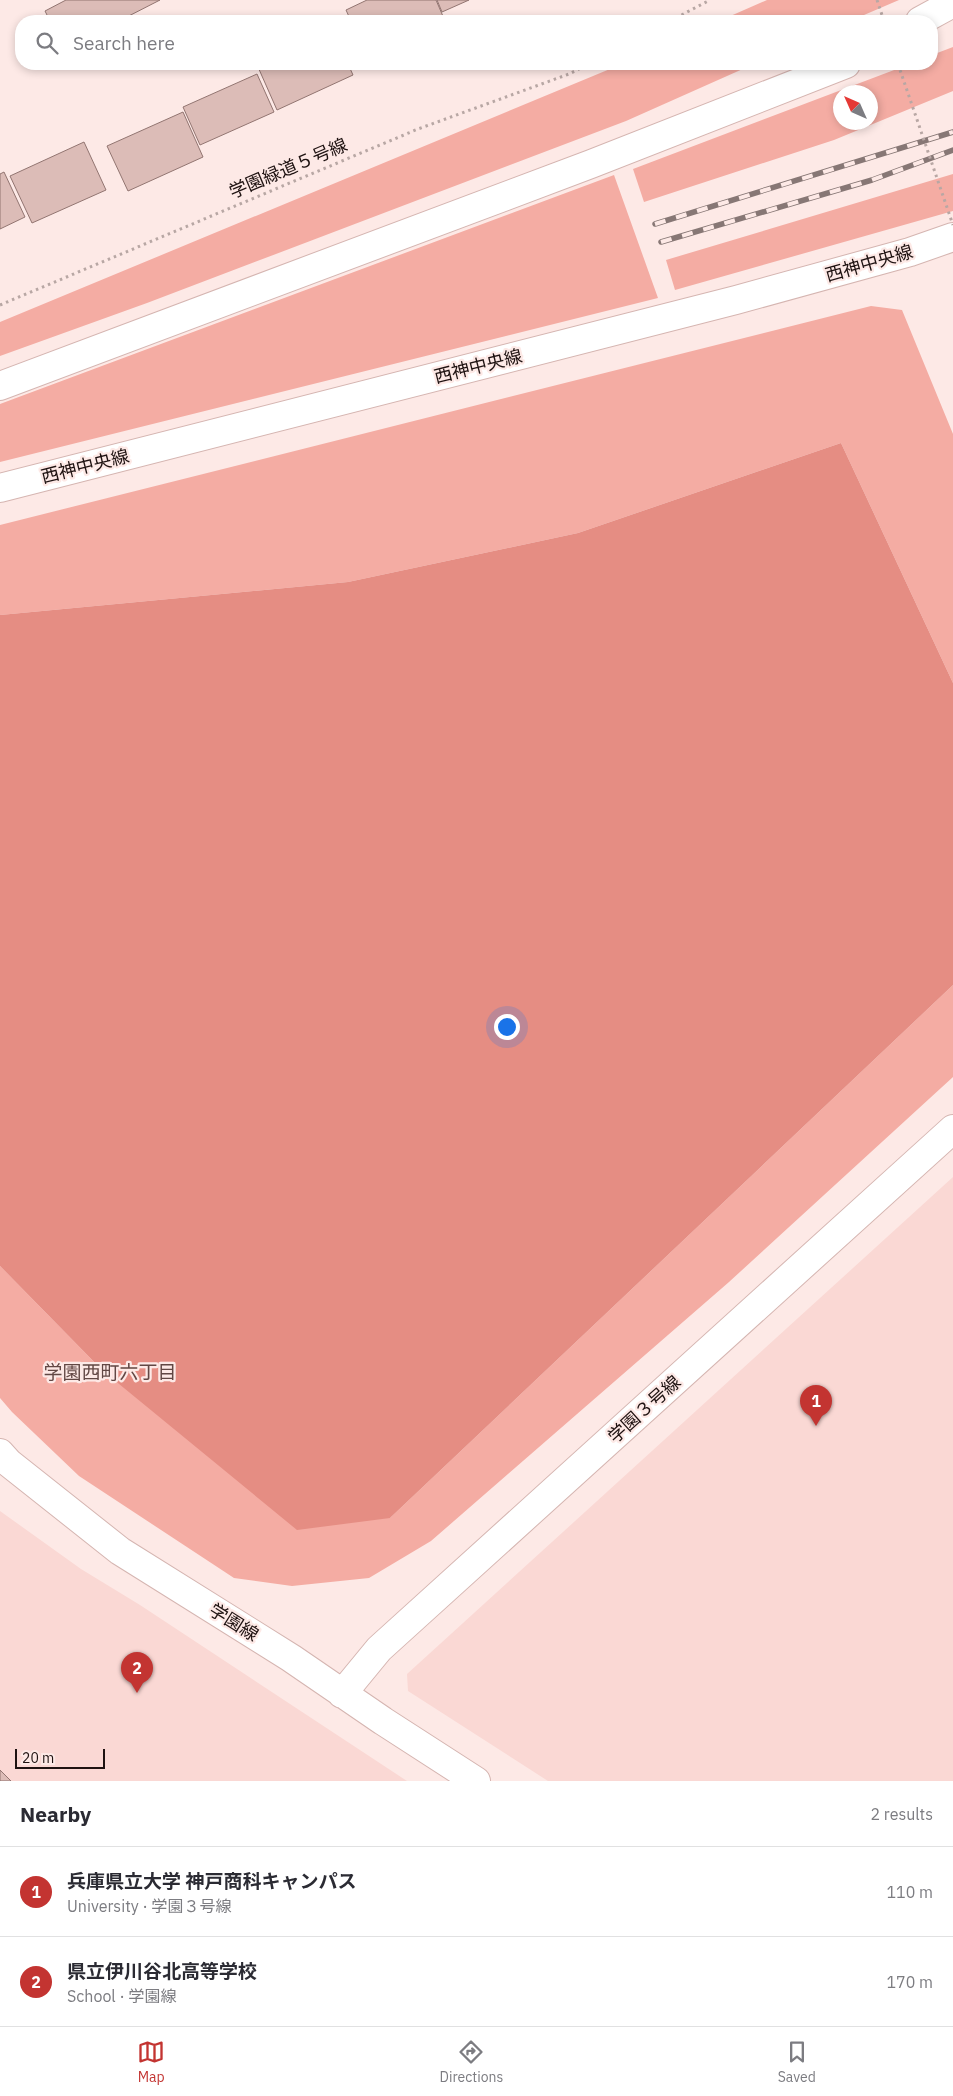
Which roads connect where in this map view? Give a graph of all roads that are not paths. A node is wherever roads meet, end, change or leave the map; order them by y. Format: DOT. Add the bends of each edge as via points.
graph roads {
  1 [pos="953,4"];
  2 [pos="932,15"];
  3 [pos="953,22"];
  4 [pos="938,28"];
  5 [pos="830,70"];
  6 [pos="953,236"];
  7 [pos="953,240"];
  8 [pos="910,252"];
  9 [pos="0,386"];
  10 [pos="0,488"];
  11 [pos="953,1129"];
  12 [pos="0,1453"];
  13 [pos="342,1694"];
  14 [pos="476,1781"];
  1 -- 2 [label="street"];
  3 -- 4 [label="street"];
  5 -- 9 [label="street" via="591,164"];
  6 -- 8 [label="street, 西神中央線"];
  7 -- 8 [label="street"];
  8 -- 10 [label="street, 西神中央線"];
  11 -- 13 [label="street, 学園３号線" via="379,1649"];
  12 -- 13 [label="street, 学園線" via="120,1551 291,1658"];
  13 -- 14 [label="street, 学園線"];
}
